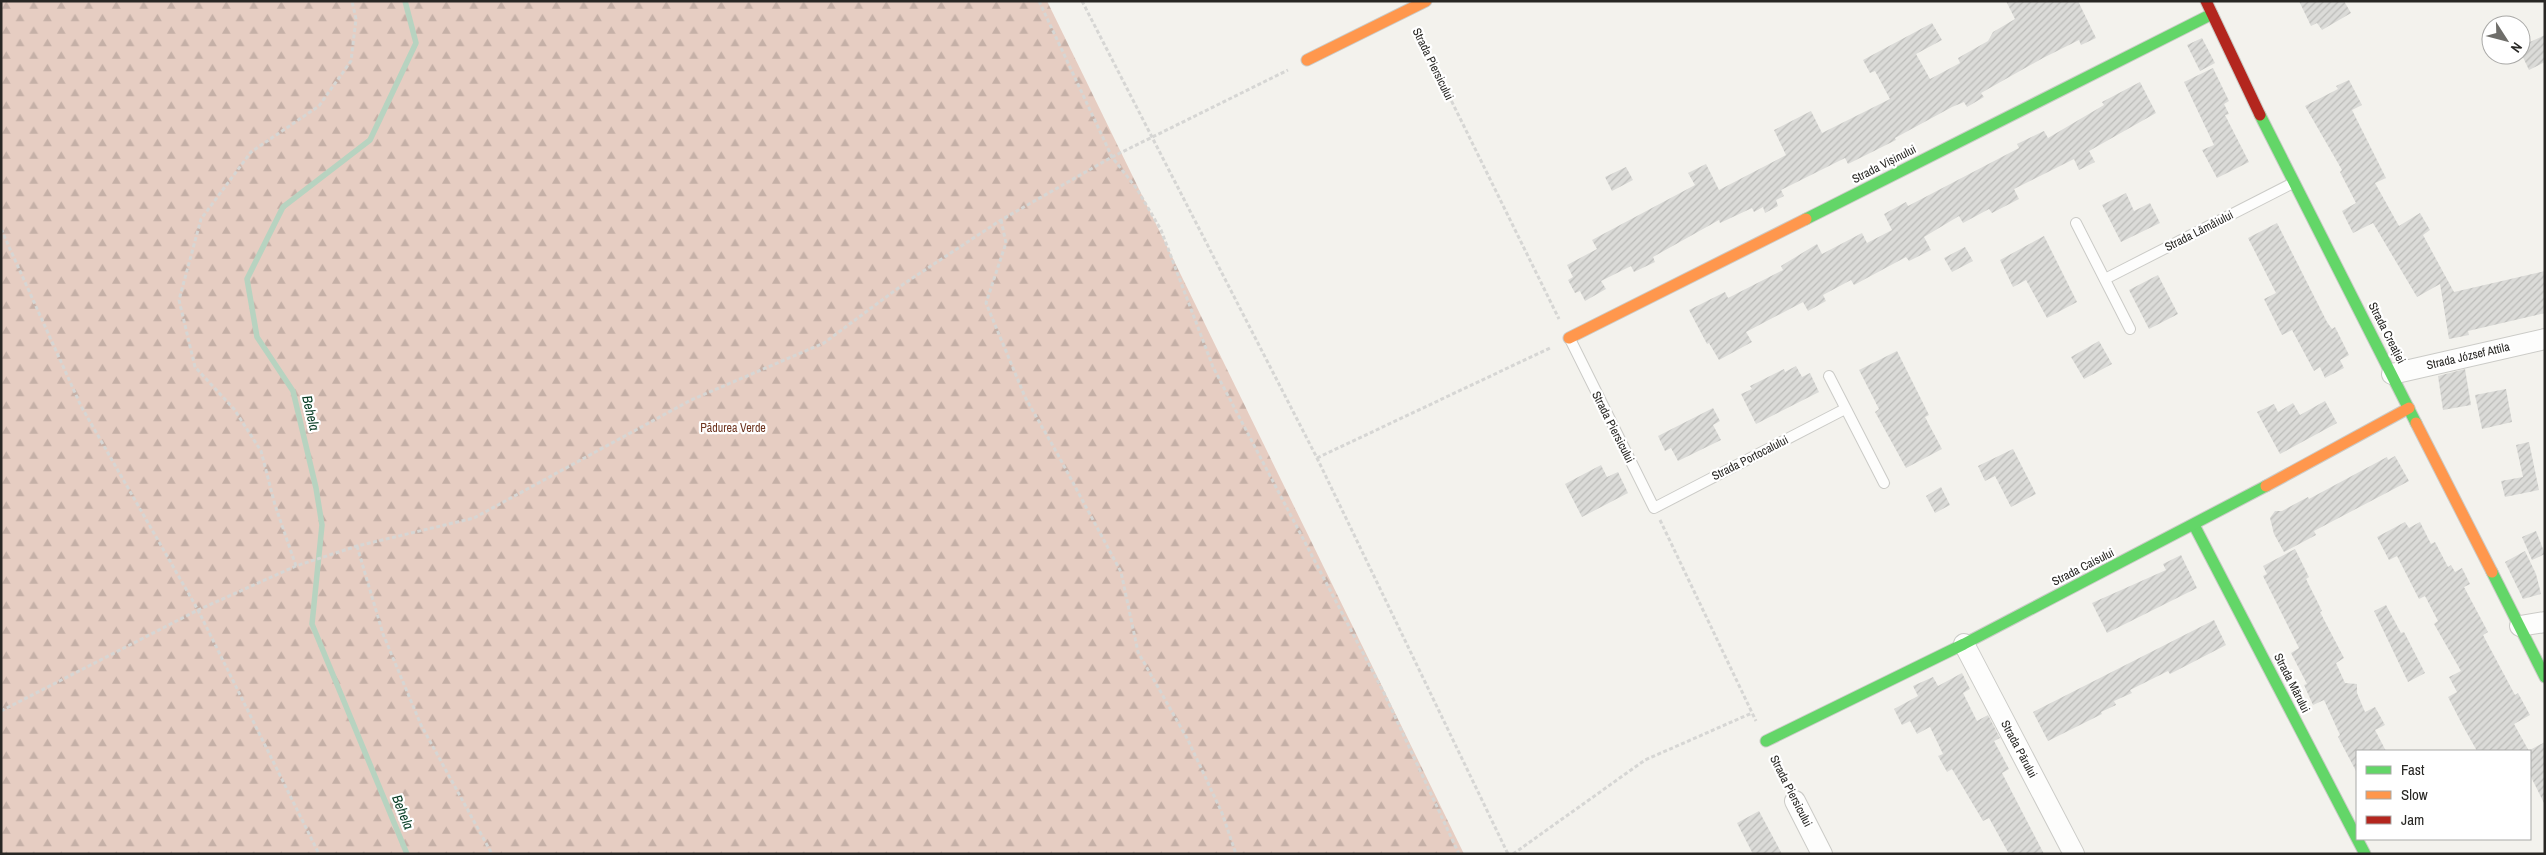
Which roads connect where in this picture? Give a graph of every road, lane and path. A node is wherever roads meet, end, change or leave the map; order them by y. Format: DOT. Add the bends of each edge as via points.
graph roads {
  1 [pos="352,1"];
  2 [pos="1038,1"];
  3 [pos="1082,1"];
  4 [pos="1426,1"];
  5 [pos="2206,1"];
  6 [pos="1407,11"];
  7 [pos="2212,14"];
  8 [pos="1307,60"];
  9 [pos="1151,137"];
  10 [pos="1112,156"];
  11 [pos="2293,183"];
  12 [pos="1001,220"];
  13 [pos="2076,223"];
  14 [pos="1,229"];
  15 [pos="2105,279"];
  16 [pos="2130,329"];
  17 [pos="1569,338"];
  18 [pos="2545,339"];
  19 [pos="2392,374"];
  20 [pos="1828,376"];
  21 [pos="2408,408"];
  22 [pos="1845,409"];
  23 [pos="1317,458"];
  24 [pos="1884,483"];
  25 [pos="1654,508"];
  26 [pos="2194,525"];
  27 [pos="357,546"];
  28 [pos="296,566"];
  29 [pos="198,610"];
  30 [pos="2545,622"];
  31 [pos="2520,626"];
  32 [pos="1964,644"];
  33 [pos="2545,677"];
  34 [pos="1,712"];
  35 [pos="1752,713"];
  36 [pos="1766,741"];
  37 [pos="1794,801"];
  38 [pos="2356,837"];
  39 [pos="2358,840"];
  40 [pos="319,854"];
  41 [pos="492,854"];
  42 [pos="1236,854"];
  43 [pos="1459,854"];
  44 [pos="1508,854"];
  45 [pos="1513,854"];
  46 [pos="1822,854"];
  47 [pos="2074,854"];
  48 [pos="2365,854"];
  1 -- 28 [label="path" via="356,20 351,61 319,106 251,152 201,219 179,300 195,367 234,409 261,451"];
  2 -- 10 [label="path"];
  3 -- 9 [label="path"];
  4 -- 6 [label="street"];
  5 -- 7 [label="street, Strada Creației"];
  6 -- 8 [label="street"];
  6 -- 17 [label="path, Strada Piersicului"];
  7 -- 11 [label="street, Strada Creației"];
  7 -- 17 [label="street, Strada Vișinului"];
  8 -- 9 [label="path"];
  9 -- 10 [label="path"];
  9 -- 23 [label="path"];
  10 -- 12 [label="path"];
  10 -- 43 [label="path" via="1137,189 1161,230 1213,367 1384,693"];
  11 -- 15 [label="lane, Strada Lămâiului"];
  11 -- 19 [label="street, Strada Creației"];
  12 -- 27 [label="path" via="905,283 824,343 691,400 474,518"];
  12 -- 42 [label="path" via="1006,244 986,303 1025,397 1121,572 1138,652 1188,740 1222,813"];
  13 -- 15 [label="lane"];
  14 -- 29 [label="path" via="80,406"];
  15 -- 16 [label="lane"];
  17 -- 23 [label="path"];
  17 -- 25 [label="lane, Strada Piersicului"];
  18 -- 19 [label="street, Strada József Attila"];
  19 -- 21 [label="street, Strada Creației"];
  20 -- 22 [label="lane"];
  21 -- 26 [label="street, Strada Caisului"];
  21 -- 31 [label="street, Strada Creației"];
  22 -- 24 [label="lane"];
  22 -- 25 [label="lane, Strada Portocalului"];
  23 -- 44 [label="path"];
  25 -- 35 [label="path, Strada Piersicului"];
  26 -- 32 [label="street, Strada Caisului"];
  26 -- 38 [label="street, Strada Mărului"];
  27 -- 28 [label="path"];
  27 -- 41 [label="path" via="383,634 421,725"];
  28 -- 29 [label="path"];
  29 -- 34 [label="path"];
  29 -- 40 [label="path"];
  30 -- 31 [label="street"];
  31 -- 33 [label="street, Strada Creației"];
  32 -- 36 [label="street, Strada Caisului"];
  32 -- 47 [label="street, Strada Părului"];
  35 -- 36 [label="path, Strada Piersicului"];
  35 -- 45 [label="path" via="1645,760"];
  36 -- 37 [label="path, Strada Piersicului"];
  37 -- 46 [label="street, Strada Piersicului"];
  39 -- 48 [label="street, Strada Mărului"];
}
